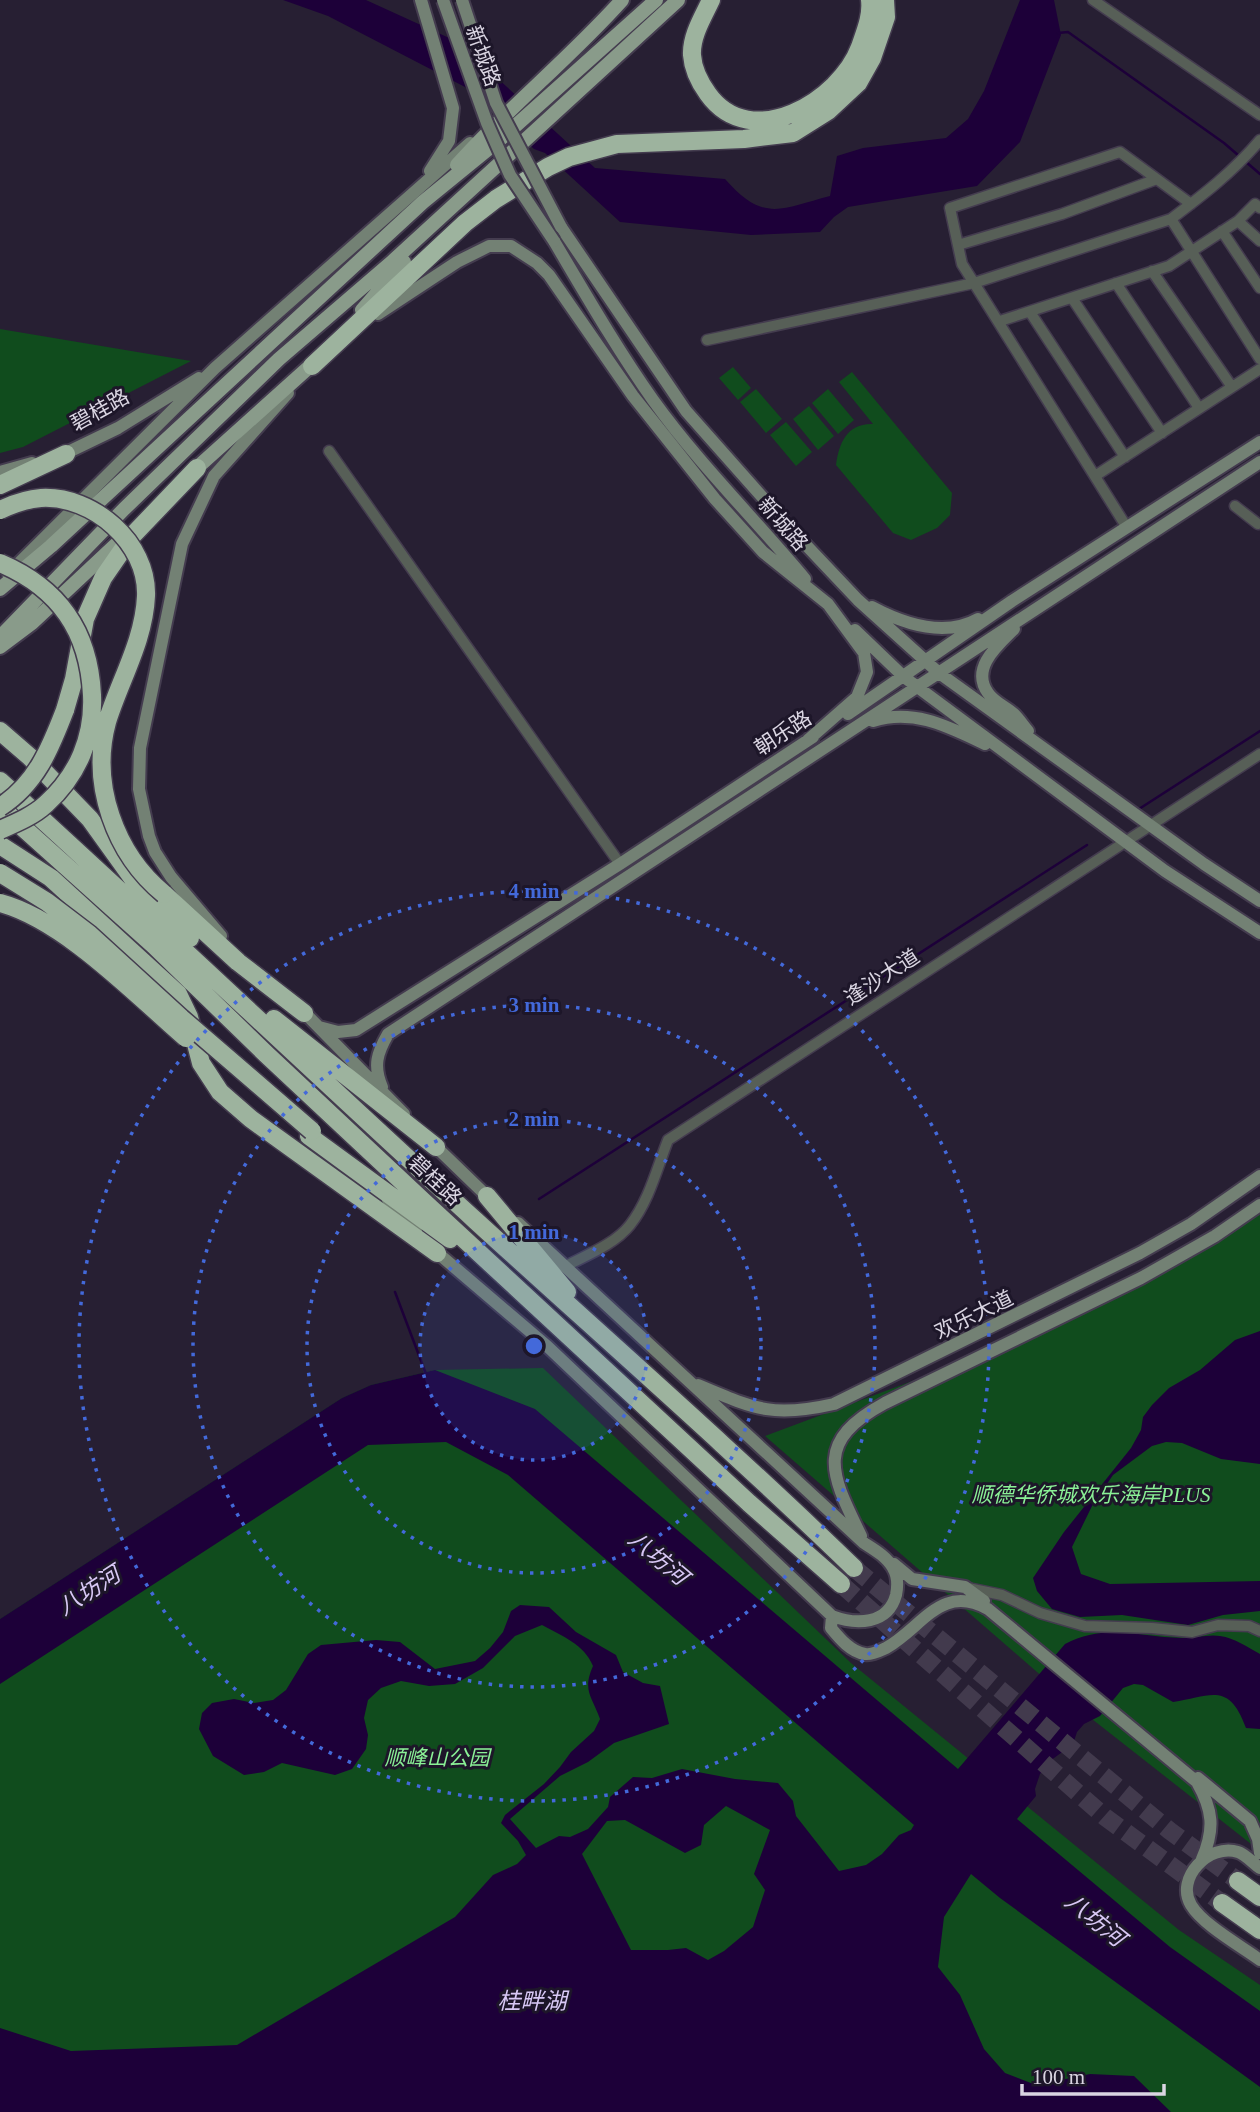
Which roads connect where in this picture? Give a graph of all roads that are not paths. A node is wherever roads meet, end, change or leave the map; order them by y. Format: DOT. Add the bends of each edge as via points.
graph roads {
  1 [pos="421,0"];
  2 [pos="443,0"];
  3 [pos="462,0"];
  4 [pos="622,0"];
  5 [pos="656,0"];
  6 [pos="678,0"];
  7 [pos="711,0"];
  8 [pos="870,0"];
  9 [pos="884,0"];
  10 [pos="1093,0"];
  11 [pos="1260,115"];
  12 [pos="495,123"];
  13 [pos="1256,144"];
  14 [pos="1157,179"];
  15 [pos="419,186"];
  16 [pos="423,202"];
  17 [pos="1191,204"];
  18 [pos="1260,208"];
  19 [pos="446,214"];
  20 [pos="1171,219"];
  21 [pos="1238,221"];
  22 [pos="1222,231"];
  23 [pos="1260,241"];
  24 [pos="958,245"];
  25 [pos="1192,252"];
  26 [pos="1152,271"];
  27 [pos="974,283"];
  28 [pos="1116,283"];
  29 [pos="1260,288"];
  30 [pos="1072,298"];
  31 [pos="1030,312"];
  32 [pos="1000,321"];
  33 [pos="707,340"];
  34 [pos="1260,359"];
  35 [pos="312,366"];
  36 [pos="215,368"];
  37 [pos="1260,369"];
  38 [pos="1232,387"];
  39 [pos="1199,408"];
  40 [pos="1163,433"];
  41 [pos="1260,442"];
  42 [pos="329,450"];
  43 [pos="66,454"];
  44 [pos="1125,457"];
  45 [pos="1260,462"];
  46 [pos="197,468"];
  47 [pos="0,472"];
  48 [pos="1096,476"];
  49 [pos="0,485"];
  50 [pos="1235,506"];
  51 [pos="0,509"];
  52 [pos="1259,524"];
  53 [pos="1126,526"];
  54 [pos="51,546"];
  55 [pos="0,563"];
  56 [pos="55,579"];
  57 [pos="0,582"];
  58 [pos="0,589"];
  59 [pos="0,597"];
  60 [pos="858,600"];
  61 [pos="1012,601"];
  62 [pos="828,604"];
  63 [pos="1027,614"];
  64 [pos="0,624"];
  65 [pos="0,637"];
  66 [pos="0,647"];
  67 [pos="925,662"];
  68 [pos="939,673"];
  69 [pos="904,677"];
  70 [pos="918,687"];
  71 [pos="859,725"];
  72 [pos="0,731"];
  73 [pos="808,740"];
  74 [pos="1036,743"];
  75 [pos="1260,754"];
  76 [pos="1012,756"];
  77 [pos="0,781"];
  78 [pos="0,807"];
  79 [pos="1151,825"];
  80 [pos="0,830"];
  81 [pos="1126,841"];
  82 [pos="0,845"];
  83 [pos="620,864"];
  84 [pos="0,873"];
  85 [pos="1260,901"];
  86 [pos="0,903"];
  87 [pos="1258,932"];
  88 [pos="206,969"];
  89 [pos="405,1000"];
  90 [pos="304,1013"];
  91 [pos="416,1016"];
  92 [pos="279,1023"];
  93 [pos="319,1027"];
  94 [pos="386,1093"];
  95 [pos="311,1134"];
  96 [pos="436,1147"];
  97 [pos="1260,1167"];
  98 [pos="1260,1176"];
  99 [pos="368,1180"];
  100 [pos="487,1196"];
  101 [pos="1260,1205"];
  102 [pos="1206,1214"];
  103 [pos="437,1253"];
  104 [pos="566,1265"];
  105 [pos="513,1284"];
  106 [pos="989,1329"];
  107 [pos="615,1348"];
  108 [pos="999,1349"];
  109 [pos="687,1381"];
  110 [pos="864,1543"];
  111 [pos="888,1560"];
  112 [pos="854,1568"];
  113 [pos="841,1584"];
  114 [pos="965,1587"];
  115 [pos="832,1616"];
  116 [pos="1002,1618"];
  117 [pos="1260,1631"];
  118 [pos="1157,1747"];
  119 [pos="1260,1853"];
  120 [pos="1202,1859"];
  121 [pos="1260,1868"];
  122 [pos="1238,1881"];
  123 [pos="1260,1897"];
  124 [pos="1222,1903"];
  125 [pos="1260,1930"];
  126 [pos="1260,1960"];
  1 -- 15 [label="street" via="453,108 449,141"];
  2 -- 62 [label="street, 新城路, bridge" via="510,175 653,400 697,457"];
  3 -- 60 [label="street, 新城路, bridge" via="496,103 561,227 686,411"];
  4 -- 12 [label="main road"];
  5 -- 16 [label="main road"];
  6 -- 19 [label="main road"];
  7 -- 8 [label="highway" via="697,28 692,53 695,70 714,102 732,116 753,121 807,108 843,77 866,31"];
  9 -- 35 [label="highway" via="886,18 872,58 858,83 828,111 793,133 617,144 569,157 496,199 465,223"];
  10 -- 11 [label="street"];
  12 -- 15 [label="street"];
  12 -- 16 [label="main road"];
  13 -- 17 [label="street"];
  14 -- 17 [label="street"];
  14 -- 24 [label="street"];
  14 -- 24 [label="street" via="1120,152 950,208"];
  15 -- 36 [label="street"];
  16 -- 54 [label="main road"];
  17 -- 20 [label="street"];
  18 -- 21 [label="street" via="1255,204"];
  19 -- 35 [label="main road"];
  19 -- 56 [label="main road" via="279,359"];
  20 -- 25 [label="street"];
  20 -- 27 [label="street"];
  21 -- 22 [label="street"];
  21 -- 23 [label="street"];
  22 -- 25 [label="street"];
  22 -- 29 [label="street"];
  24 -- 27 [label="street" via="962,264"];
  25 -- 26 [label="street"];
  25 -- 34 [label="street"];
  26 -- 28 [label="street"];
  26 -- 38 [label="street"];
  27 -- 32 [label="street"];
  27 -- 33 [label="street"];
  28 -- 30 [label="street"];
  28 -- 39 [label="street"];
  30 -- 31 [label="street"];
  30 -- 40 [label="street"];
  31 -- 32 [label="street"];
  31 -- 44 [label="street"];
  32 -- 48 [label="street"];
  35 -- 46 [label="main road"];
  35 -- 62 [label="street" via="383,310 457,262 489,246 511,246 550,275 634,396 715,499 763,552"];
  35 -- 90 [label="street" via="214,476 182,544 142,732 139,789 149,836 171,877 215,930"];
  36 -- 43 [label="street, 碧桂路"];
  36 -- 57 [label="street"];
  37 -- 38 [label="street"];
  38 -- 39 [label="street"];
  39 -- 40 [label="street"];
  40 -- 44 [label="street"];
  41 -- 53 [label="street, 朝乐路"];
  42 -- 83 [label="street"];
  43 -- 47 [label="street, 碧桂路"];
  43 -- 49 [label="highway"];
  44 -- 48 [label="street"];
  45 -- 63 [label="street, 朝乐路"];
  46 -- 66 [label="main road" via="32,624"];
  46 -- 78 [label="highway, bridge" via="132,536 103,578 85,619 74,679 44,761 23,789"];
  48 -- 53 [label="street"];
  50 -- 52 [label="street"];
  51 -- 90 [label="highway, bridge" via="42,498 73,503 107,521 139,559 145,608 138,642 108,722 102,764 113,825 134,862 164,894 238,962"];
  53 -- 61 [label="street, 朝乐路"];
  54 -- 58 [label="main road"];
  54 -- 59 [label="main road"];
  55 -- 80 [label="highway, bridge" via="48,592 73,622 91,673 93,719 80,760 58,791 25,819"];
  56 -- 64 [label="main road"];
  56 -- 65 [label="main road"];
  60 -- 61 [label="street" via="891,617 931,629 971,623"];
  60 -- 67 [label="street, 新城路"];
  61 -- 67 [label="street, 朝乐路"];
  62 -- 69 [label="street, 新城路"];
  62 -- 73 [label="street" via="864,653 867,672 858,697"];
  63 -- 68 [label="street, 朝乐路"];
  63 -- 74 [label="street" via="993,650 982,674 988,694 1014,714"];
  67 -- 68 [label="street, 新城路"];
  67 -- 69 [label="street, 朝乐路"];
  68 -- 70 [label="street, 朝乐路"];
  68 -- 74 [label="street, 新城路"];
  69 -- 70 [label="street, 新城路"];
  69 -- 73 [label="street, 朝乐路"];
  70 -- 71 [label="street, 朝乐路"];
  70 -- 76 [label="street, 新城路"];
  71 -- 76 [label="street" via="887,716 915,717 939,722"];
  71 -- 91 [label="street, 朝乐路"];
  72 -- 92 [label="highway" via="89,819 146,897"];
  73 -- 83 [label="street, 朝乐路"];
  74 -- 79 [label="street, 新城路"];
  75 -- 79 [label="street, 逢沙大道"];
  76 -- 81 [label="street, 新城路"];
  77 -- 88 [label="highway"];
  78 -- 105 [label="highway, 碧桂路" via="154,945"];
  79 -- 81 [label="street, 逢沙大道"];
  79 -- 85 [label="street, 新城路"];
  81 -- 87 [label="street, 新城路"];
  81 -- 104 [label="street, 逢沙大道" via="668,1140 630,1226 601,1248"];
  82 -- 103 [label="highway" via="51,878 178,994 201,1063 220,1091 251,1119"];
  83 -- 89 [label="street, 朝乐路"];
  84 -- 95 [label="highway, bridge" via="89,934"];
  86 -- 95 [label="highway, bridge" via="19,908 78,946 193,1044"];
  88 -- 92 [label="highway"];
  88 -- 107 [label="highway"];
  89 -- 91 [label="street" via="392,1013 393,1018"];
  89 -- 93 [label="street, 朝乐路" via="356,1030"];
  90 -- 93 [label="street"];
  91 -- 94 [label="street, 朝乐路" via="388,1034 376,1053 377,1076"];
  92 -- 96 [label="highway"];
  93 -- 94 [label="street"];
  94 -- 96 [label="street"];
  95 -- 99 [label="highway"];
  96 -- 100 [label="street"];
  97 -- 102 [label="street"];
  98 -- 102 [label="street, 欢乐大道"];
  99 -- 103 [label="street"];
  99 -- 105 [label="highway"];
  100 -- 104 [label="street"];
  100 -- 107 [label="highway"];
  101 -- 108 [label="street, 欢乐大道" via="1177,1258"];
  102 -- 106 [label="street, 欢乐大道" via="1140,1253"];
  103 -- 115 [label="street" via="547,1346"];
  104 -- 109 [label="street"];
  105 -- 113 [label="highway, 碧桂路"];
  106 -- 108 [label="street"];
  106 -- 109 [label="street, 欢乐大道" via="834,1404 800,1412 748,1406"];
  107 -- 112 [label="highway"];
  108 -- 110 [label="street, 欢乐大道" via="865,1414 844,1433 836,1450 838,1487"];
  109 -- 110 [label="street"];
  110 -- 111 [label="street"];
  111 -- 114 [label="street" via="912,1579"];
  111 -- 115 [label="street" via="897,1585 885,1614 857,1622"];
  114 -- 116 [label="street"];
  114 -- 117 [label="street" via="1002,1595 1040,1613 1085,1626 1192,1632 1218,1625"];
  115 -- 116 [label="street" via="831,1628 846,1645 863,1654 874,1654 897,1641 949,1600 974,1601"];
  116 -- 118 [label="street"];
  118 -- 119 [label="street" via="1250,1821"];
  118 -- 120 [label="street" via="1196,1782 1207,1800 1210,1840"];
  120 -- 121 [label="street" via="1238,1852"];
  120 -- 126 [label="street" via="1195,1865 1186,1892 1191,1905"];
  122 -- 123 [label="highway"];
  124 -- 125 [label="highway"];
}
